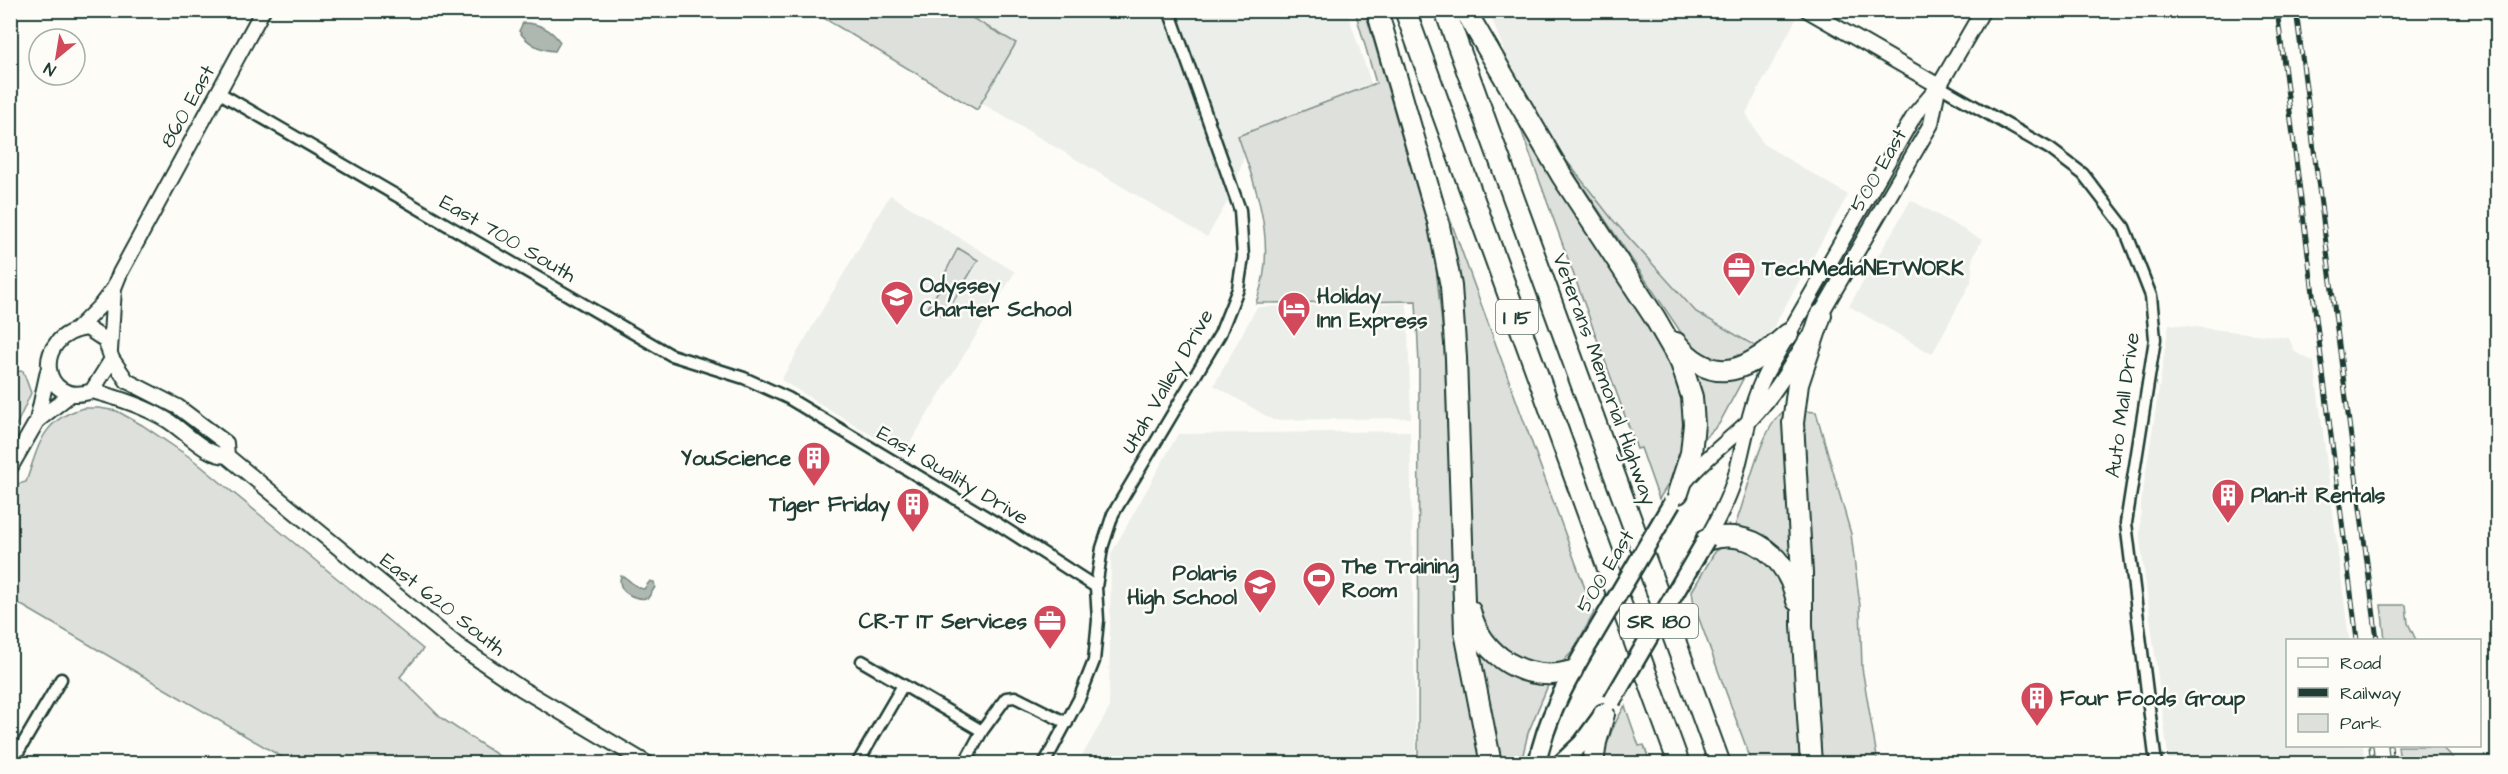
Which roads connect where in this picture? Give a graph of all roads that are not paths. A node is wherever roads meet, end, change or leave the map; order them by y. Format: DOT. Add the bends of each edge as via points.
graph roads {
  1 [pos="263,10"];
  2 [pos="1169,10"];
  3 [pos="1377,10"];
  4 [pos="1405,10"];
  5 [pos="1445,10"];
  6 [pos="1464,10"];
  7 [pos="1807,10"];
  8 [pos="1983,10"];
  9 [pos="1939,86"];
  10 [pos="218,92"];
  11 [pos="114,288"];
  12 [pos="1821,315"];
  13 [pos="1655,318"];
  14 [pos="76,330"];
  15 [pos="1788,334"];
  16 [pos="111,355"];
  17 [pos="48,371"];
  18 [pos="92,391"];
  19 [pos="71,394"];
  20 [pos="788,398"];
  21 [pos="37,421"];
  22 [pos="1746,423"];
  23 [pos="227,456"];
  24 [pos="10,468"];
  25 [pos="1675,498"];
  26 [pos="1706,540"];
  27 [pos="1096,587"];
  28 [pos="1465,588"];
  29 [pos="1802,625"];
  30 [pos="862,661"];
  31 [pos="1572,671"];
  32 [pos="60,679"];
  33 [pos="903,685"];
  34 [pos="1608,708"];
  35 [pos="1067,723"];
  36 [pos="982,731"];
  37 [pos="11,764"];
  38 [pos="648,764"];
  39 [pos="857,764"];
  40 [pos="964,764"];
  41 [pos="1044,764"];
  42 [pos="1491,764"];
  43 [pos="1537,764"];
  44 [pos="1560,764"];
  45 [pos="1593,764"];
  46 [pos="1679,764"];
  47 [pos="1720,764"];
  48 [pos="1811,764"];
  49 [pos="2156,764"];
  1 -- 10 [label="street, 860 East"];
  2 -- 27 [label="street, Utah Valley Drive" via="1237,198 1243,257 1238,289 1220,334 1113,514 1102,548"];
  3 -- 28 [label="highway" via="1438,221 1451,286"];
  4 -- 46 [label="highway, I 15"];
  5 -- 47 [label="highway, Veterans Memorial Highway / I 15"];
  6 -- 13 [label="highway" via="1562,176"];
  7 -- 9 [label="street, Auto Mall Drive"];
  8 -- 9 [label="street, 500 East"];
  9 -- 12 [label="street, 500 East / SR 180" via="1931,124"];
  9 -- 15 [label="street, 500 East / SR 180" via="1915,114"];
  9 -- 49 [label="street, Auto Mall Drive" via="2050,149 2083,174 2124,227 2151,296 2155,339 2126,523"];
  10 -- 11 [label="street, 860 East"];
  10 -- 20 [label="street, East 700 South" via="671,355 744,378"];
  11 -- 14 [label="street"];
  11 -- 16 [label="street"];
  12 -- 22 [label="street, 500 East / SR 180" via="1780,383"];
  12 -- 29 [label="highway" via="1798,384 1793,423"];
  13 -- 15 [label="highway" via="1692,358 1720,369 1750,365"];
  13 -- 25 [label="highway" via="1684,369 1694,410 1691,453"];
  14 -- 16 [label="street" via="87,328 97,333"];
  14 -- 17 [label="street" via="53,346"];
  15 -- 22 [label="street, 500 East / SR 180" via="1762,380"];
  16 -- 18 [label="street"];
  16 -- 23 [label="street, East 620 South" via="128,382 178,406 226,443"];
  17 -- 19 [label="street" via="61,390"];
  17 -- 21 [label="street"];
  18 -- 19 [label="street"];
  18 -- 23 [label="street, East 620 South" via="140,406 167,420 216,456"];
  19 -- 21 [label="street"];
  20 -- 27 [label="street, East Quality Drive"];
  21 -- 24 [label="street"];
  22 -- 25 [label="street, 500 East / SR 180" via="1707,457"];
  22 -- 26 [label="street, 500 East / SR 180" via="1733,483"];
  23 -- 38 [label="street, East 620 South" via="457,645"];
  25 -- 31 [label="main road, 500 East / SR 180, bridge"];
  26 -- 29 [label="highway" via="1737,536 1772,556 1791,582"];
  26 -- 34 [label="main road, 500 East / SR 180, bridge"];
  27 -- 35 [label="street, Utah Valley Drive" via="1094,661"];
  28 -- 31 [label="highway" via="1476,628 1499,657 1536,675"];
  28 -- 42 [label="highway" via="1465,632"];
  29 -- 48 [label="highway"];
  30 -- 33 [label="street"];
  31 -- 43 [label="main road, 500 East / SR 180" via="1550,718"];
  32 -- 37 [label="street"];
  33 -- 36 [label="street"];
  33 -- 39 [label="street"];
  34 -- 44 [label="main road, 500 East / SR 180"];
  34 -- 45 [label="highway"];
  35 -- 36 [label="street" via="1011,697 1000,703"];
  35 -- 41 [label="street, Utah Valley Drive"];
  36 -- 40 [label="street"];
}
